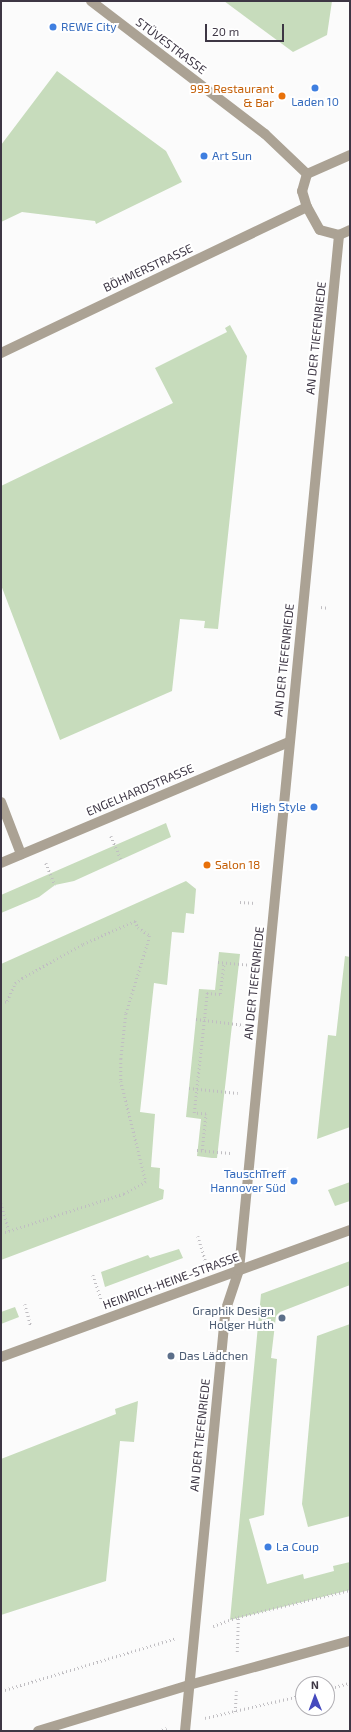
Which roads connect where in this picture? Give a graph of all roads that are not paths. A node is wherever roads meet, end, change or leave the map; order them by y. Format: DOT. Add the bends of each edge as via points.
graph roads {
  1 [pos="91,1"];
  2 [pos="350,155"];
  3 [pos="308,174"];
  4 [pos="307,208"];
  5 [pos="350,230"];
  6 [pos="339,236"];
  7 [pos="1,353"];
  8 [pos="289,742"];
  9 [pos="1,802"];
  10 [pos="21,854"];
  11 [pos="1,863"];
  12 [pos="350,1230"];
  13 [pos="239,1270"];
  14 [pos="1,1357"];
  15 [pos="350,1641"];
  16 [pos="189,1684"];
  17 [pos="185,1727"];
  18 [pos="38,1731"];
  1 -- 3 [label="street, STÜVESTRASSE" via="265,134"];
  2 -- 3 [label="street"];
  3 -- 4 [label="street" via="302,191"];
  4 -- 6 [label="street" via="320,230"];
  4 -- 7 [label="street, BÖHMERSTRASSE"];
  5 -- 6 [label="street"];
  6 -- 8 [label="street, AN DER TIEFENRIEDE"];
  8 -- 10 [label="street, ENGELHARDSTRASSE"];
  8 -- 13 [label="street, AN DER TIEFENRIEDE"];
  9 -- 10 [label="street"];
  10 -- 11 [label="street, ENGELHARDSTRASSE"];
  12 -- 13 [label="street, HEINRICH-HEINE-STRASSE"];
  13 -- 14 [label="street, HEINRICH-HEINE-STRASSE"];
  13 -- 16 [label="street, AN DER TIEFENRIEDE" via="226,1308"];
  15 -- 16 [label="street"];
  16 -- 17 [label="street, AN DER TIEFENRIEDE"];
  16 -- 18 [label="street"];
}
